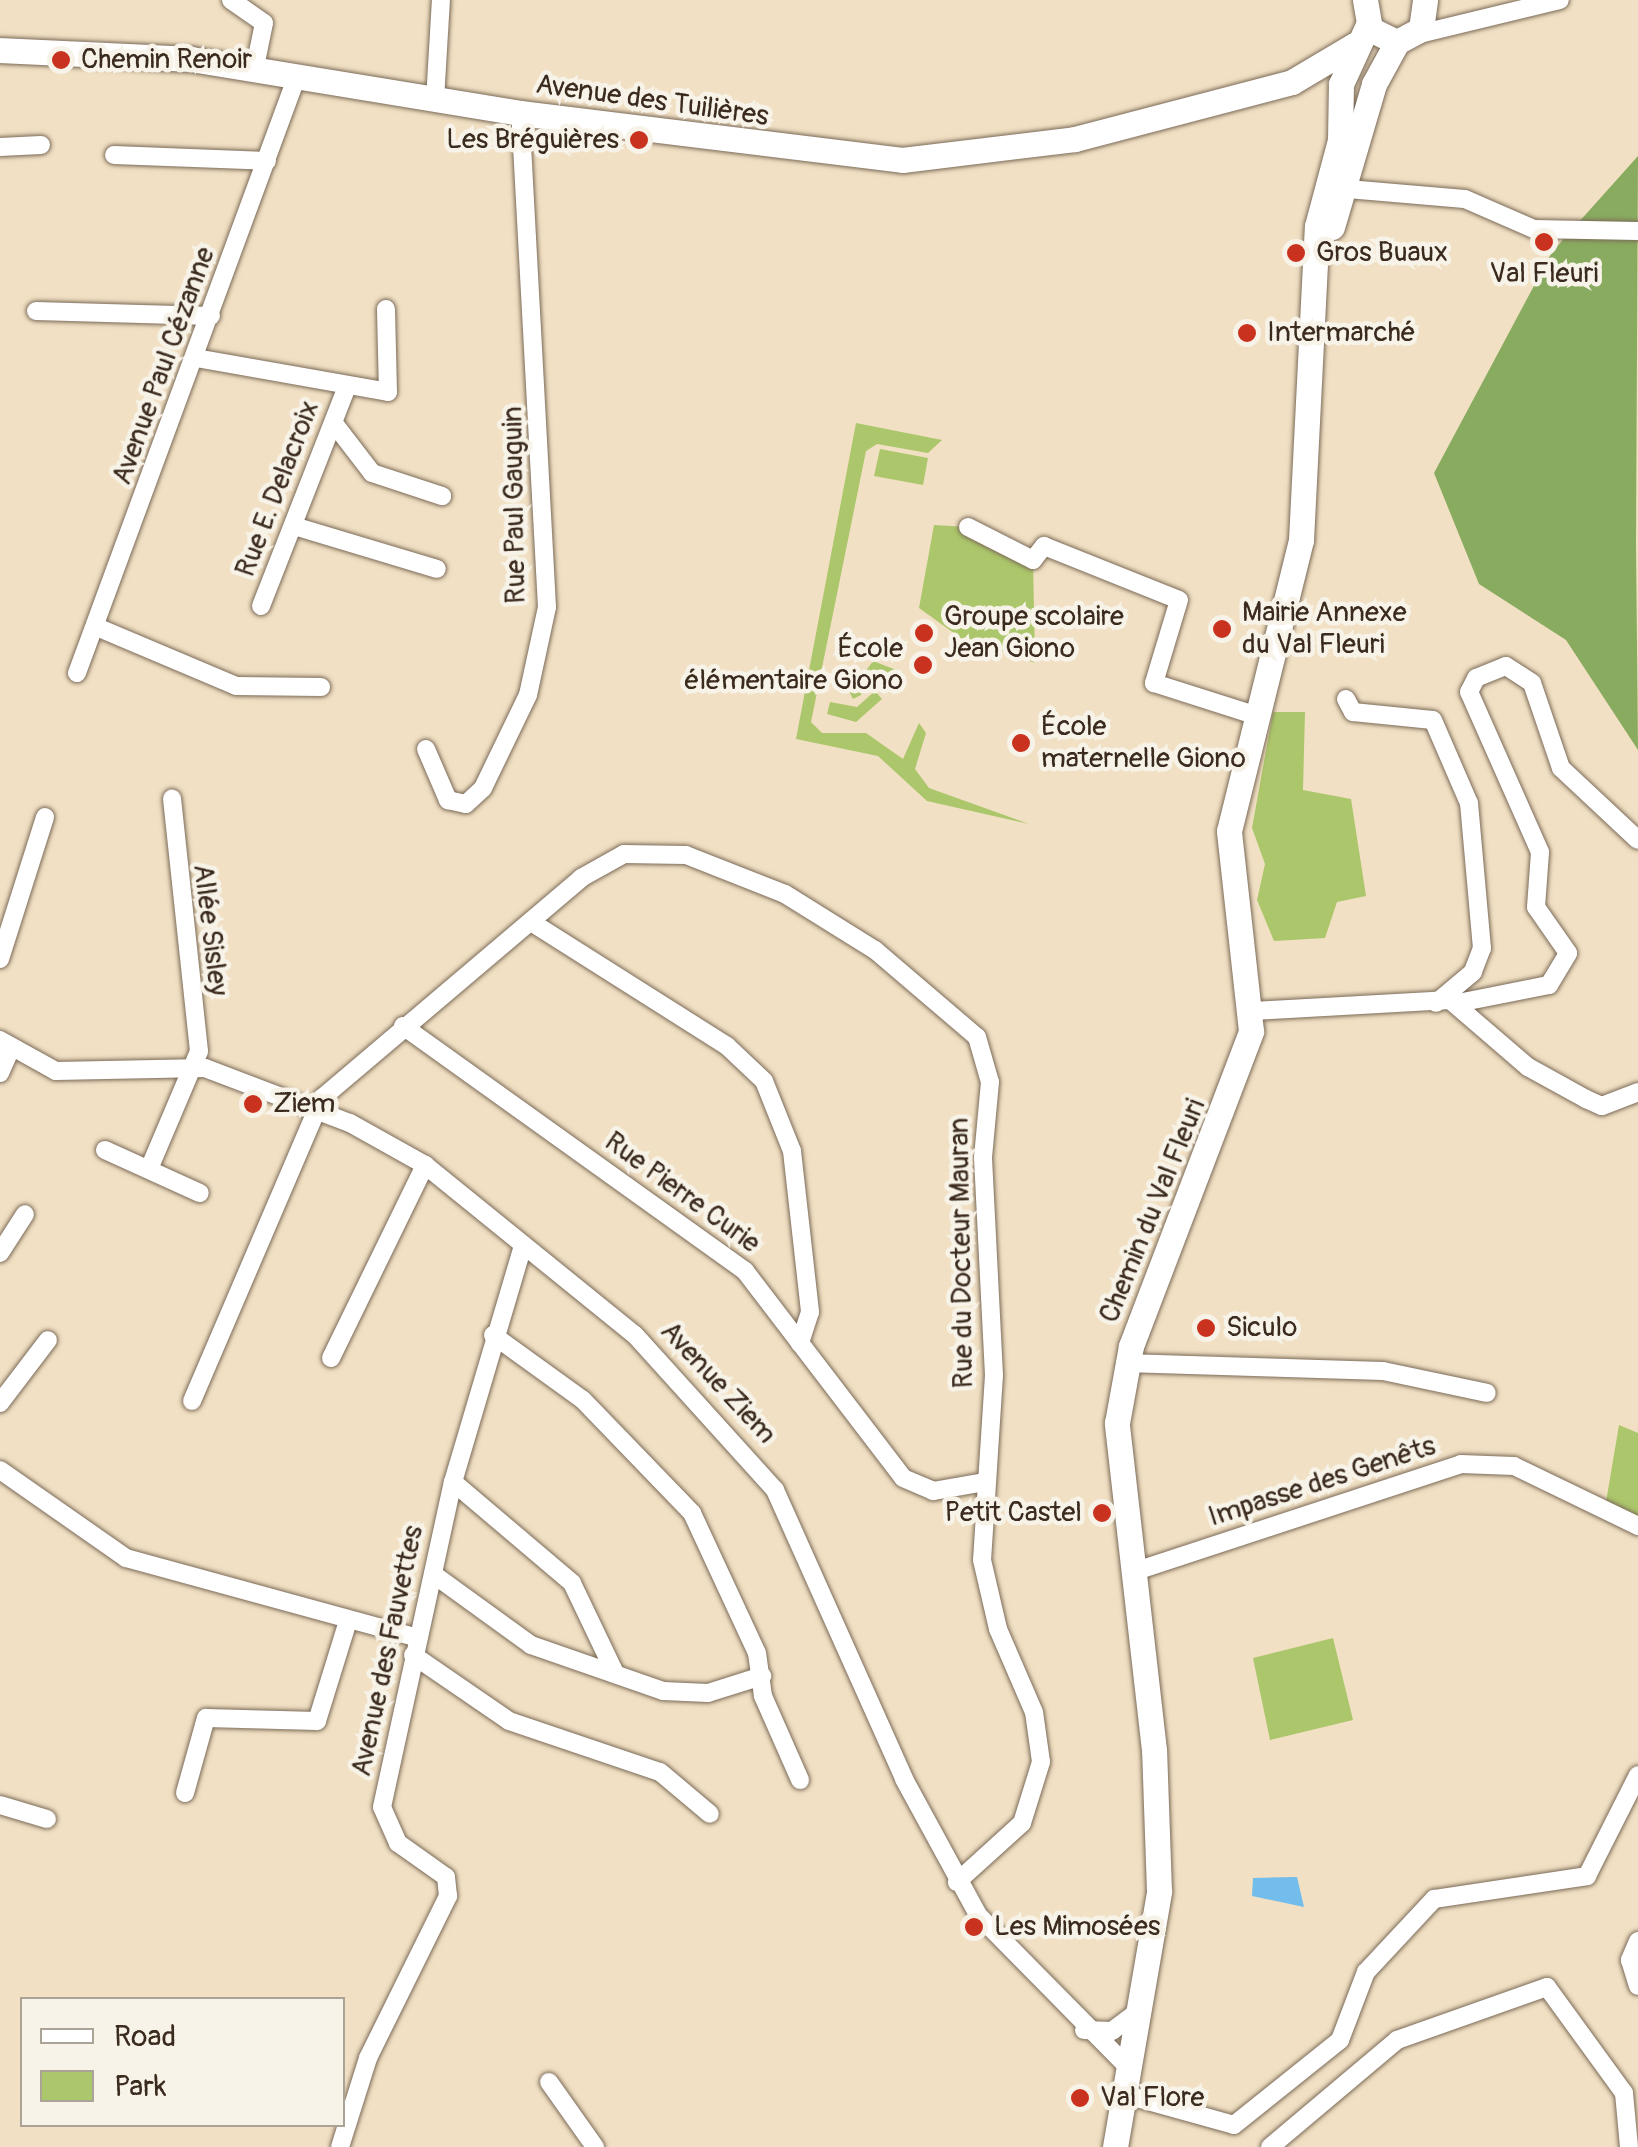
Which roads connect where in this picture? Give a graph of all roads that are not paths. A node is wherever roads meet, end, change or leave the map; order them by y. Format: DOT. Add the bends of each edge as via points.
graph roads {
  1 [pos="231,0"];
  2 [pos="440,0"];
  3 [pos="1560,0"];
  4 [pos="1426,2"];
  5 [pos="1466,21"];
  6 [pos="1364,22"];
  7 [pos="1406,38"];
  8 [pos="0,50"];
  9 [pos="254,67"];
  10 [pos="297,76"];
  11 [pos="1292,82"];
  12 [pos="1374,84"];
  13 [pos="1340,96"];
  14 [pos="435,100"];
  15 [pos="520,113"];
  16 [pos="41,146"];
  17 [pos="0,147"];
  18 [pos="114,155"];
  19 [pos="267,161"];
  20 [pos="1335,188"];
  21 [pos="1638,231"];
  22 [pos="386,309"];
  23 [pos="36,311"];
  24 [pos="211,316"];
  25 [pos="196,358"];
  26 [pos="345,392"];
  27 [pos="336,426"];
  28 [pos="442,496"];
  29 [pos="294,526"];
  30 [pos="968,527"];
  31 [pos="437,569"];
  32 [pos="261,606"];
  33 [pos="99,628"];
  34 [pos="77,673"];
  35 [pos="321,687"];
  36 [pos="1346,700"];
  37 [pos="1254,714"];
  38 [pos="426,749"];
  39 [pos="172,798"];
  40 [pos="45,817"];
  41 [pos="1638,840"];
  42 [pos="530,922"];
  43 [pos="0,960"];
  44 [pos="1458,1003"];
  45 [pos="1436,1004"];
  46 [pos="1254,1011"];
  47 [pos="403,1026"];
  48 [pos="6,1044"];
  49 [pos="194,1067"];
  50 [pos="0,1072"];
  51 [pos="1638,1092"];
  52 [pos="316,1112"];
  53 [pos="105,1150"];
  54 [pos="425,1165"];
  55 [pos="149,1170"];
  56 [pos="200,1192"];
  57 [pos="25,1214"];
  58 [pos="523,1245"];
  59 [pos="0,1253"];
  60 [pos="494,1336"];
  61 [pos="48,1340"];
  62 [pos="800,1343"];
  63 [pos="331,1358"];
  64 [pos="1125,1363"];
  65 [pos="1487,1393"];
  66 [pos="192,1402"];
  67 [pos="0,1403"];
  68 [pos="0,1470"];
  69 [pos="453,1482"];
  70 [pos="985,1482"];
  71 [pos="1638,1526"];
  72 [pos="1133,1572"];
  73 [pos="433,1574"];
  74 [pos="348,1621"];
  75 [pos="415,1646"];
  76 [pos="614,1671"];
  77 [pos="762,1676"];
  78 [pos="1638,1775"];
  79 [pos="800,1780"];
  80 [pos="185,1793"];
  81 [pos="0,1805"];
  82 [pos="710,1814"];
  83 [pos="47,1819"];
  84 [pos="957,1882"];
  85 [pos="1638,1942"];
  86 [pos="1638,1986"];
  87 [pos="1141,2008"];
  88 [pos="1084,2030"];
  89 [pos="1128,2067"];
  90 [pos="549,2082"];
  91 [pos="1123,2094"];
  92 [pos="340,2147"];
  93 [pos="595,2147"];
  94 [pos="1115,2147"];
  95 [pos="1270,2147"];
  96 [pos="1629,2147"];
  1 -- 9 [label="street" via="264,23"];
  2 -- 14 [label="street"];
  3 -- 5 [label="street"];
  4 -- 5 [label="street"];
  4 -- 7 [label="street, Chemin du Val Fleuri"];
  5 -- 7 [label="street"];
  6 -- 7 [label="street"];
  6 -- 11 [label="street, Avenue des Tuilières"];
  6 -- 13 [label="street, Chemin du Val Fleuri"];
  7 -- 12 [label="street, Chemin du Val Fleuri"];
  8 -- 9 [label="street, Avenue des Tuilières"];
  9 -- 10 [label="street, Avenue des Tuilières"];
  10 -- 14 [label="street, Avenue des Tuilières"];
  10 -- 19 [label="street, Avenue Paul Cézanne"];
  11 -- 13 [label="street"];
  11 -- 15 [label="street, Avenue des Tuilières" via="1062,142 938,160"];
  12 -- 13 [label="street"];
  12 -- 20 [label="street, Chemin du Val Fleuri"];
  13 -- 20 [label="street, Chemin du Val Fleuri"];
  14 -- 15 [label="street, Avenue des Tuilières"];
  15 -- 38 [label="street, Rue Paul Gauguin" via="546,607 528,695 483,788 466,804 448,800"];
  16 -- 17 [label="street"];
  18 -- 19 [label="street"];
  19 -- 24 [label="street, Avenue Paul Cézanne"];
  20 -- 21 [label="street" via="1465,199 1534,230"];
  20 -- 37 [label="street, Chemin du Val Fleuri" via="1310,304 1301,540"];
  22 -- 26 [label="street" via="388,392"];
  23 -- 24 [label="street"];
  24 -- 25 [label="street, Avenue Paul Cézanne"];
  25 -- 26 [label="street"];
  25 -- 33 [label="street, Avenue Paul Cézanne"];
  26 -- 27 [label="street, Rue E. Delacroix"];
  27 -- 28 [label="street" via="372,473"];
  27 -- 29 [label="street, Rue E. Delacroix"];
  29 -- 31 [label="street"];
  29 -- 32 [label="street, Rue E. Delacroix"];
  30 -- 37 [label="street" via="1033,560 1044,546 1179,600 1154,683"];
  33 -- 34 [label="street, Avenue Paul Cézanne"];
  33 -- 35 [label="street" via="236,686"];
  36 -- 45 [label="street" via="1353,712 1433,720 1469,803 1482,948 1473,972"];
  37 -- 46 [label="street, Chemin du Val Fleuri" via="1228,848"];
  39 -- 49 [label="street, Allée Sisley"];
  40 -- 43 [label="street"];
  41 -- 44 [label="street" via="1561,768 1532,684 1506,666 1476,678 1469,692 1540,852 1536,907 1568,953 1549,984"];
  42 -- 47 [label="street, Rue du Docteur Mauran"];
  42 -- 62 [label="street" via="726,1046 764,1081 792,1151 810,1312"];
  42 -- 70 [label="street, Rue du Docteur Mauran" via="624,854 686,856 785,894 875,950 977,1037 990,1082 983,1158 994,1375"];
  44 -- 45 [label="street"];
  44 -- 51 [label="street" via="1528,1068 1586,1099 1602,1106"];
  45 -- 46 [label="street"];
  46 -- 64 [label="street, Chemin du Val Fleuri" via="1236,1084"];
  47 -- 52 [label="street, Rue du Docteur Mauran" via="332,1086"];
  47 -- 62 [label="street, Rue Pierre Curie" via="727,1256"];
  48 -- 49 [label="street, Avenue Ziem" via="74,1073"];
  48 -- 50 [label="street, Avenue Ziem"];
  49 -- 52 [label="street, Avenue Ziem"];
  49 -- 55 [label="street"];
  52 -- 54 [label="street, Avenue Ziem"];
  52 -- 66 [label="street, Rue du Docteur Mauran"];
  53 -- 55 [label="street"];
  54 -- 58 [label="street, Avenue Ziem"];
  54 -- 63 [label="street"];
  55 -- 56 [label="street"];
  57 -- 59 [label="street"];
  58 -- 60 [label="street, Avenue des Fauvettes"];
  58 -- 84 [label="street, Avenue Ziem" via="647,1346 766,1477"];
  60 -- 69 [label="street, Avenue des Fauvettes"];
  60 -- 77 [label="street" via="583,1400 685,1504"];
  61 -- 67 [label="street"];
  62 -- 70 [label="street, Rue Pierre Curie" via="903,1478 934,1492"];
  64 -- 65 [label="street" via="1383,1371"];
  64 -- 72 [label="street, Chemin du Val Fleuri" via="1116,1457"];
  68 -- 74 [label="street" via="126,1558"];
  69 -- 73 [label="street, Avenue des Fauvettes"];
  69 -- 76 [label="street" via="572,1583"];
  70 -- 84 [label="street, Rue du Docteur Mauran" via="987,1595 1034,1712 1041,1762 1022,1823"];
  71 -- 72 [label="street, Impasse des Genêts" via="1514,1466 1461,1464"];
  72 -- 87 [label="street, Chemin du Val Fleuri" via="1158,1822"];
  73 -- 75 [label="street, Avenue des Fauvettes"];
  73 -- 76 [label="street" via="531,1645"];
  74 -- 75 [label="street"];
  74 -- 80 [label="street" via="317,1722 206,1718"];
  75 -- 82 [label="street" via="508,1721 660,1772"];
  75 -- 92 [label="street, Avenue des Fauvettes" via="382,1814 398,1843 439,1868 450,1887 368,2058"];
  76 -- 77 [label="street" via="692,1696"];
  77 -- 79 [label="street"];
  78 -- 91 [label="street" via="1587,1876 1434,1899 1366,1972 1340,2040 1234,2125"];
  81 -- 83 [label="street"];
  84 -- 88 [label="street, Avenue Ziem" via="994,1938"];
  85 -- 86 [label="street" via="1630,1960"];
  87 -- 88 [label="street" via="1124,2026"];
  87 -- 89 [label="street, Chemin du Val Fleuri"];
  88 -- 89 [label="street, Avenue Ziem"];
  89 -- 91 [label="street, Chemin du Val Fleuri"];
  90 -- 93 [label="street"];
  91 -- 94 [label="street, Chemin du Val Fleuri"];
  95 -- 96 [label="street" via="1397,2040 1548,1987 1624,2093"];
}
